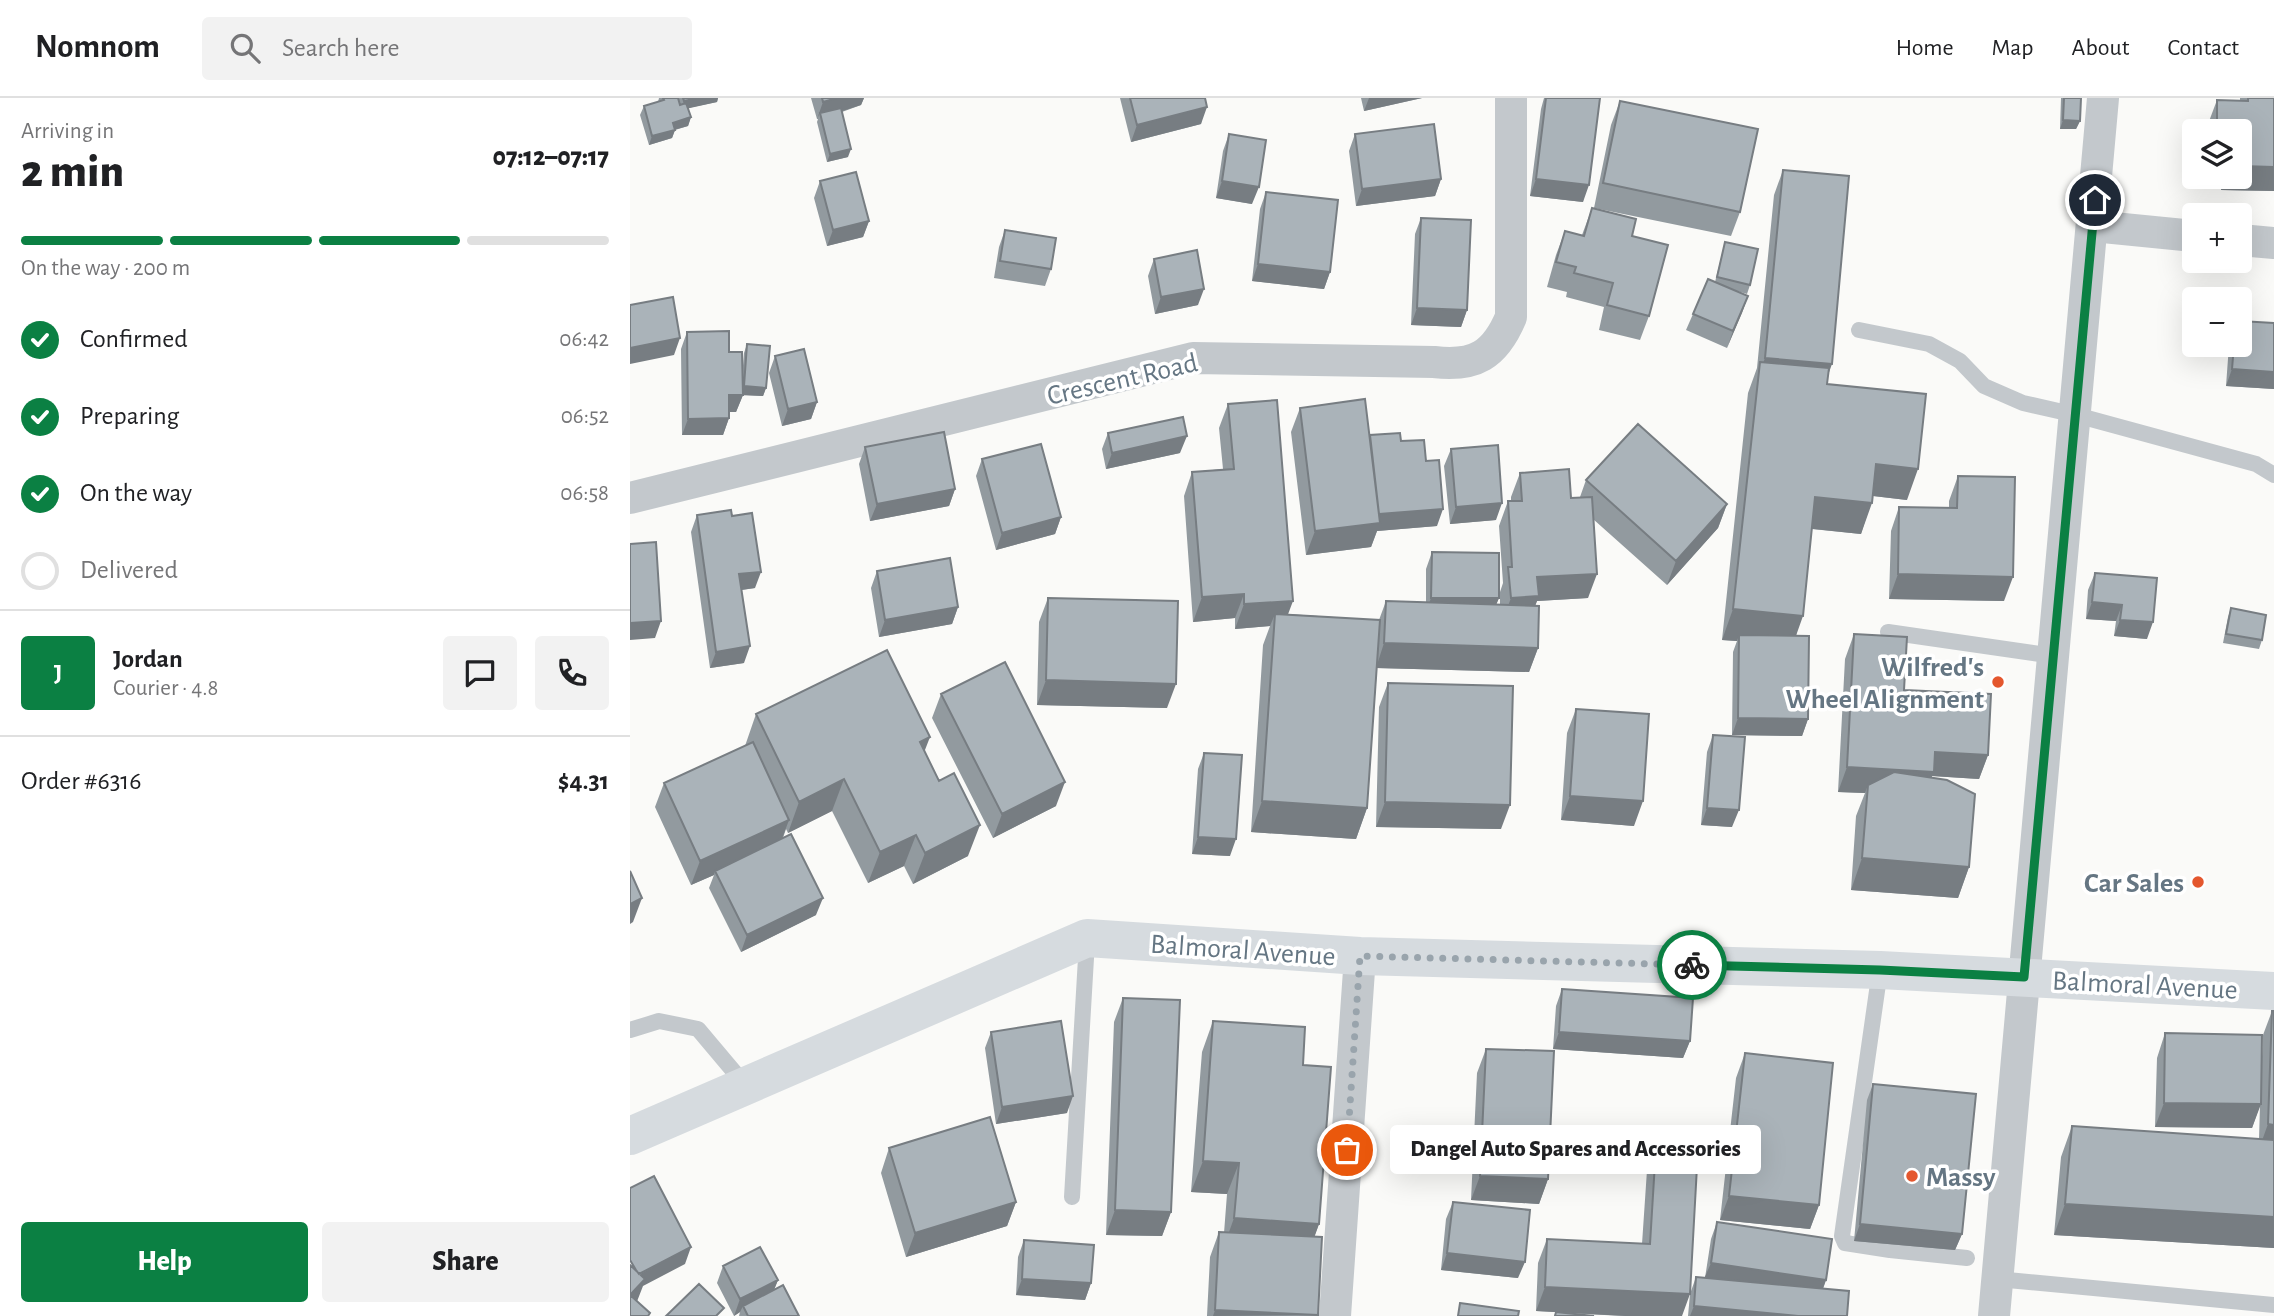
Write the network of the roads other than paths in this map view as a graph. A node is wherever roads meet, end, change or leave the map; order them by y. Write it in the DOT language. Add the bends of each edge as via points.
graph roads {
  1 [pos="1511,98"];
  2 [pos="2104,98"];
  3 [pos="2093,226"];
  4 [pos="2182,235"];
  5 [pos="2252,241"];
  6 [pos="2274,243"];
  7 [pos="1859,330"];
  8 [pos="2076,415"];
  9 [pos="2274,475"];
  10 [pos="630,498"];
  11 [pos="1888,632"];
  12 [pos="2054,656"];
  13 [pos="1087,938"];
  14 [pos="1360,956"];
  15 [pos="1880,970"];
  16 [pos="2024,977"];
  17 [pos="2274,991"];
  18 [pos="630,1030"];
  19 [pos="746,1086"];
  20 [pos="630,1136"];
  21 [pos="1072,1197"];
  22 [pos="1966,1258"];
  23 [pos="1997,1279"];
  24 [pos="2274,1305"];
  25 [pos="1335,1316"];
  26 [pos="1994,1316"];
  1 -- 10 [label="street, Crescent Road" via="1511,317 1491,350 1473,360 1454,364 1193,358"];
  2 -- 3 [label="street"];
  3 -- 4 [label="street"];
  3 -- 8 [label="street"];
  5 -- 6 [label="street"];
  7 -- 8 [label="lane" via="1929,344 1960,361 1984,386 2023,403"];
  8 -- 9 [label="lane" via="2256,464"];
  8 -- 12 [label="street"];
  11 -- 12 [label="lane"];
  12 -- 16 [label="street"];
  13 -- 14 [label="main road, Balmoral Avenue"];
  13 -- 19 [label="main road, Balmoral Avenue"];
  13 -- 21 [label="lane"];
  14 -- 15 [label="main road, Balmoral Avenue"];
  14 -- 25 [label="street"];
  15 -- 16 [label="main road, Balmoral Avenue"];
  15 -- 22 [label="lane" via="1842,1236 1845,1243"];
  16 -- 17 [label="main road, Balmoral Avenue"];
  16 -- 23 [label="street"];
  18 -- 19 [label="lane" via="659,1021 698,1029"];
  19 -- 20 [label="main road, Balmoral Avenue"];
  23 -- 24 [label="lane"];
  23 -- 26 [label="street"];
}
